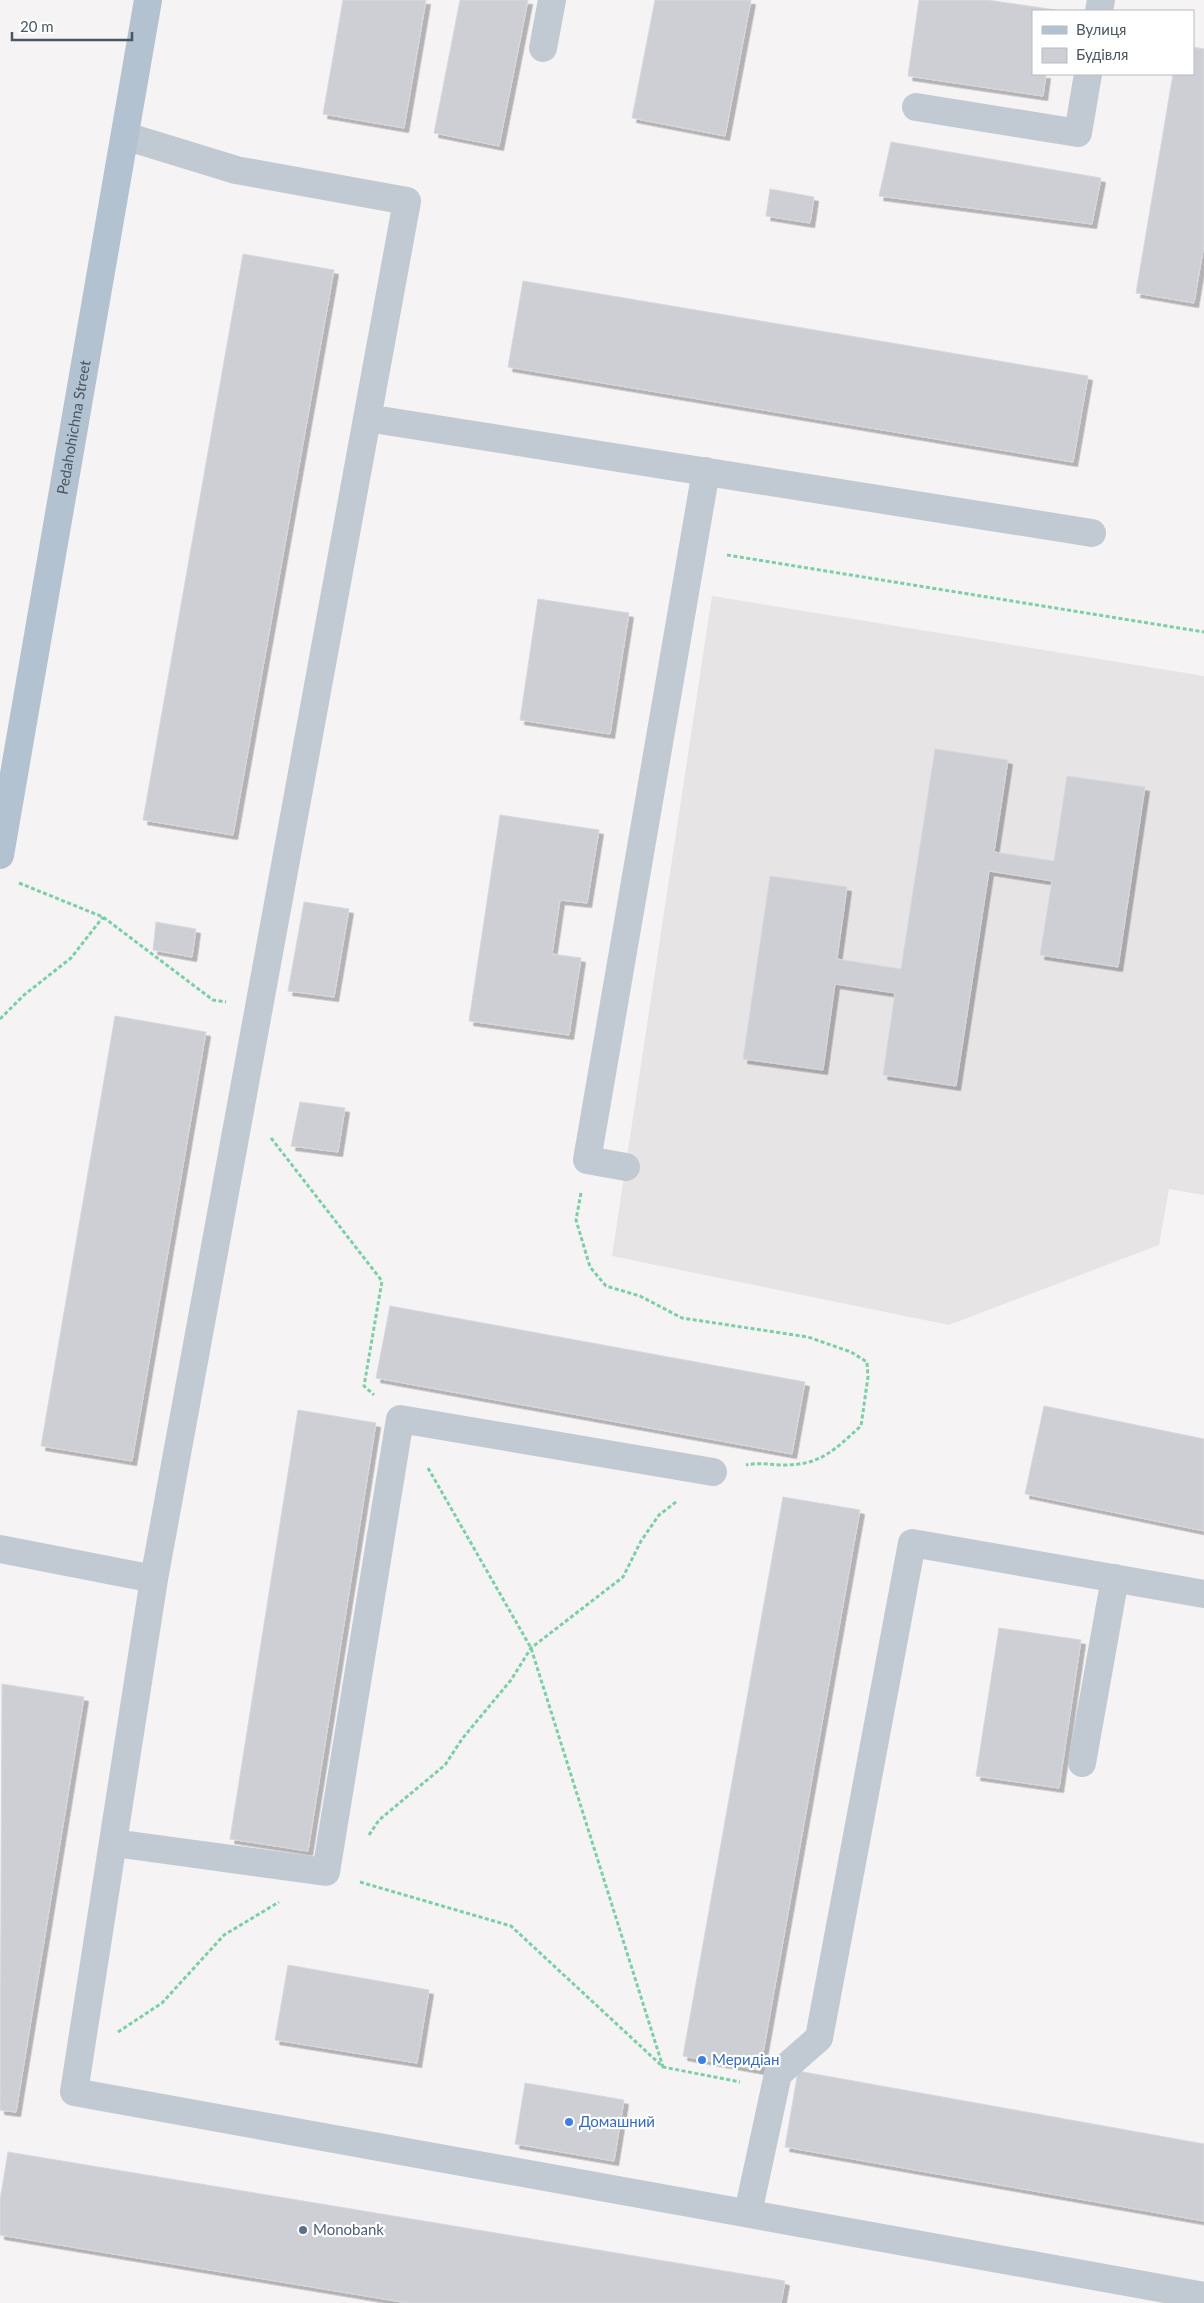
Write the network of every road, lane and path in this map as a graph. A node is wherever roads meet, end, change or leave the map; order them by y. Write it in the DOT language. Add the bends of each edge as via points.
graph roads {
  1 [pos="148,0"];
  2 [pos="552,0"];
  3 [pos="544,48"];
  4 [pos="1088,75"];
  5 [pos="916,107"];
  6 [pos="125,136"];
  7 [pos="367,418"];
  8 [pos="706,471"];
  9 [pos="1092,533"];
  10 [pos="692,550"];
  11 [pos="1204,632"];
  12 [pos="0,855"];
  13 [pos="17,882"];
  14 [pos="103,917"];
  15 [pos="259,1007"];
  16 [pos="0,1019"];
  17 [pos="242,1100"];
  18 [pos="587,1160"];
  19 [pos="626,1167"];
  20 [pos="400,1419"];
  21 [pos="713,1472"];
  22 [pos="0,1549"];
  23 [pos="1115,1578"];
  24 [pos="154,1579"];
  25 [pos="1204,1594"];
  26 [pos="531,1648"];
  27 [pos="1082,1763"];
  28 [pos="114,1843"];
  29 [pos="326,1872"];
  30 [pos="82,2044"];
  31 [pos="663,2067"];
  32 [pos="775,2088"];
  33 [pos="748,2213"];
  34 [pos="1204,2296"];
  1 -- 6 [label="main road, Pedahohichna Street"];
  2 -- 3 [label="lane"];
  4 -- 5 [label="lane" via="1078,132"];
  6 -- 7 [label="lane" via="236,170 407,201"];
  6 -- 12 [label="main road, Pedahohichna Street"];
  7 -- 8 [label="lane"];
  7 -- 15 [label="lane"];
  8 -- 9 [label="lane"];
  8 -- 10 [label="lane"];
  10 -- 11 [label="path"];
  10 -- 18 [label="lane"];
  13 -- 14 [label="path"];
  14 -- 15 [label="path" via="213,1000"];
  14 -- 16 [label="path" via="71,958"];
  15 -- 17 [label="lane"];
  17 -- 20 [label="path" via="382,1281 364,1386"];
  17 -- 24 [label="lane"];
  18 -- 19 [label="lane"];
  18 -- 21 [label="path" via="576,1220 590,1267 606,1286 640,1296 682,1318 808,1338 851,1352 867,1362 861,1426 826,1457 793,1465 755,1462"];
  20 -- 21 [label="lane"];
  20 -- 26 [label="path"];
  20 -- 29 [label="lane"];
  21 -- 26 [label="path" via="659,1515 641,1541 623,1578"];
  22 -- 24 [label="lane"];
  23 -- 25 [label="lane"];
  23 -- 27 [label="lane"];
  23 -- 32 [label="lane" via="912,1543 819,2038 778,2074"];
  24 -- 28 [label="lane"];
  26 -- 29 [label="path" via="511,1680 462,1739 445,1765 379,1820 358,1851"];
  26 -- 31 [label="path"];
  28 -- 29 [label="lane"];
  28 -- 30 [label="lane"];
  29 -- 30 [label="path" via="224,1935 162,2003 119,2032"];
  29 -- 31 [label="path" via="511,1926"];
  30 -- 33 [label="lane" via="74,2092"];
  31 -- 32 [label="path"];
  32 -- 33 [label="lane"];
  33 -- 34 [label="lane"];
}
